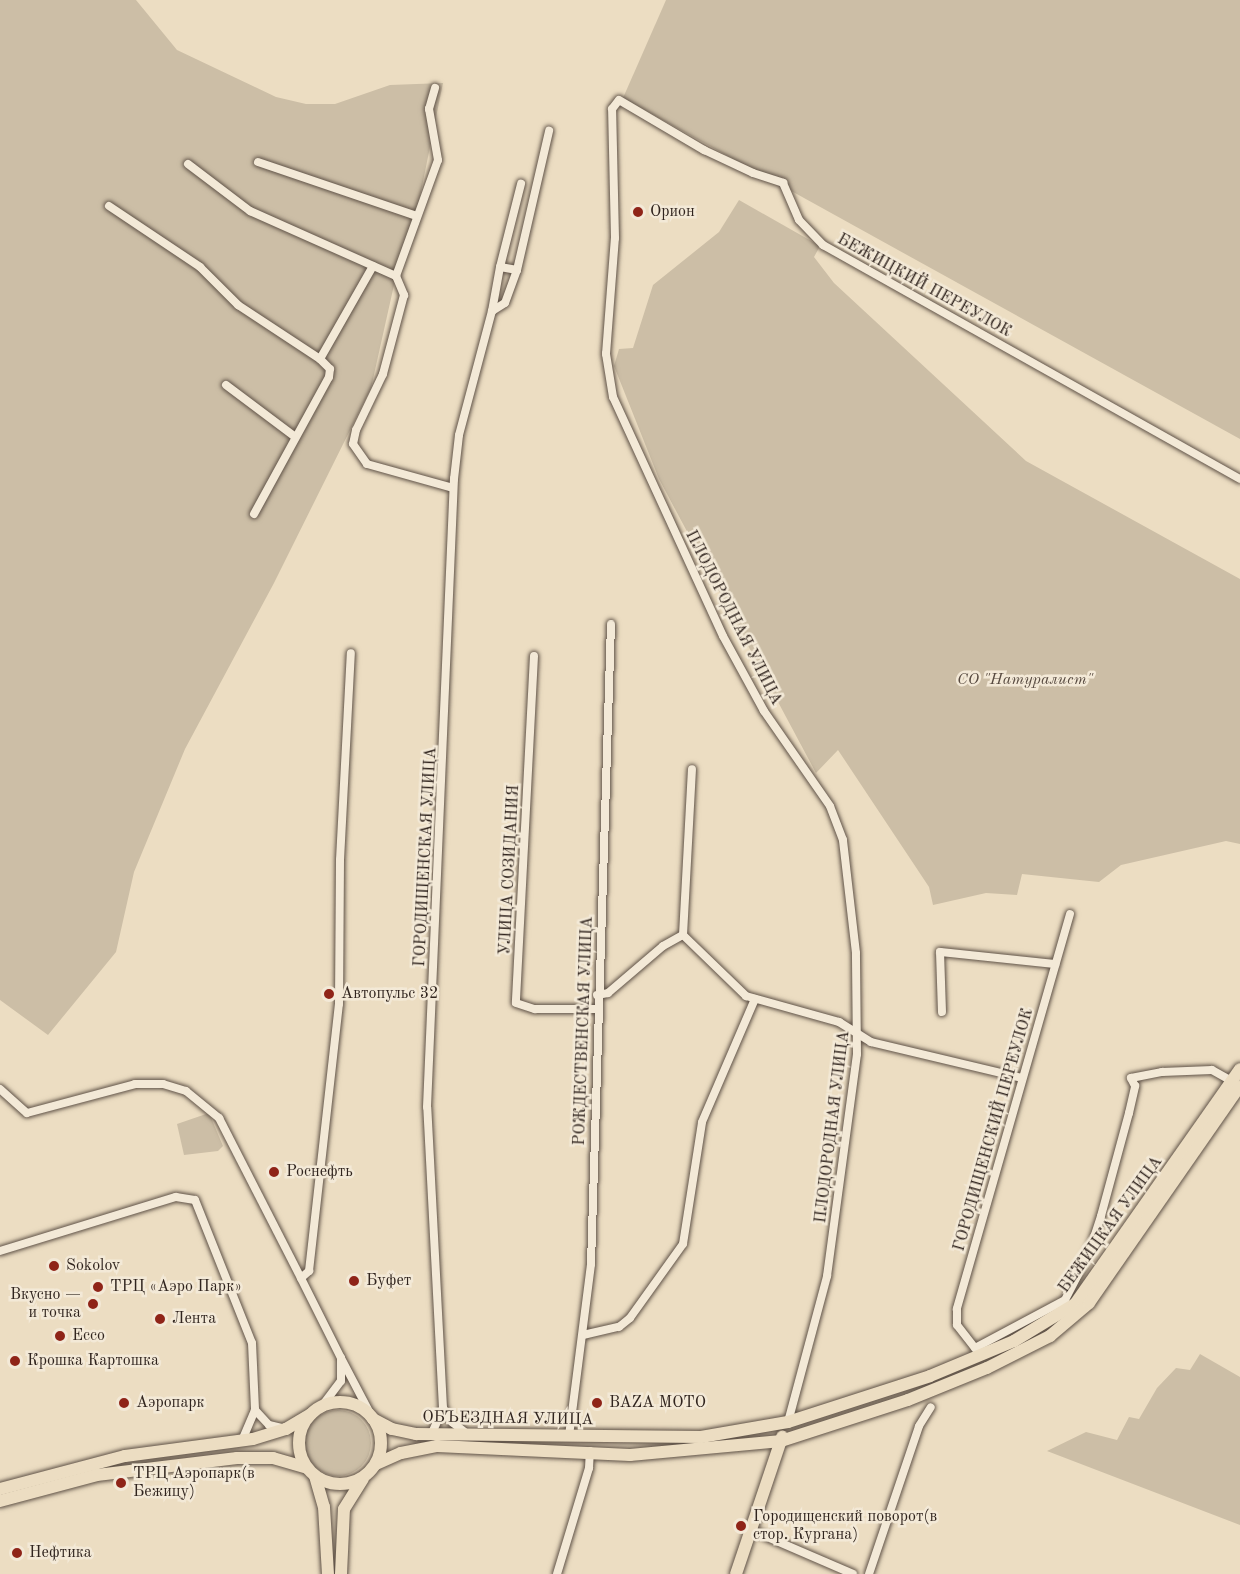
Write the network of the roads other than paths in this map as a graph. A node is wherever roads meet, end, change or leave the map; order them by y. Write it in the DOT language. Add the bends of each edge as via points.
graph roads {
  1 [pos="435,88"];
  2 [pos="619,100"];
  3 [pos="549,131"];
  4 [pos="258,162"];
  5 [pos="188,164"];
  6 [pos="521,184"];
  7 [pos="109,206"];
  8 [pos="417,216"];
  9 [pos="373,266"];
  10 [pos="500,267"];
  11 [pos="517,270"];
  12 [pos="396,276"];
  13 [pos="492,311"];
  14 [pos="320,359"];
  15 [pos="226,385"];
  16 [pos="294,436"];
  17 [pos="1240,478"];
  18 [pos="453,488"];
  19 [pos="254,514"];
  20 [pos="611,624"];
  21 [pos="351,653"];
  22 [pos="534,656"];
  23 [pos="692,769"];
  24 [pos="1070,914"];
  25 [pos="683,935"];
  26 [pos="1055,964"];
  27 [pos="597,996"];
  28 [pos="755,999"];
  29 [pos="597,1009"];
  30 [pos="942,1012"];
  31 [pos="858,1035"];
  32 [pos="1240,1070"];
  33 [pos="1022,1078"];
  34 [pos="1236,1083"];
  35 [pos="0,1089"];
  36 [pos="0,1251"];
  37 [pos="301,1278"];
  38 [pos="583,1335"];
  39 [pos="341,1358"];
  40 [pos="322,1406"];
  41 [pos="931,1407"];
  42 [pos="442,1408"];
  43 [pos="255,1410"];
  44 [pos="311,1414"];
  45 [pos="373,1419"];
  46 [pos="788,1422"];
  47 [pos="285,1429"];
  48 [pos="432,1433"];
  49 [pos="466,1433"];
  50 [pos="569,1436"];
  51 [pos="242,1440"];
  52 [pos="781,1441"];
  53 [pos="590,1450"];
  54 [pos="376,1464"];
  55 [pos="311,1472"];
  56 [pos="366,1475"];
  57 [pos="0,1489"];
  58 [pos="0,1501"];
  59 [pos="751,1530"];
  60 [pos="328,1574"];
  61 [pos="341,1574"];
  62 [pos="557,1574"];
  63 [pos="736,1574"];
  64 [pos="853,1574"];
  65 [pos="869,1574"];
  1 -- 8 [label="street" via="429,109 438,160"];
  2 -- 17 [label="street, БЕЖИЦКИЙ ПЕРЕУЛОК" via="654,117 704,150 783,183 799,220 823,245"];
  2 -- 31 [label="street, ПЛОДОРОДНАЯ УЛИЦА" via="611,115 615,238 606,354 613,396 723,636 765,711 837,820 856,953"];
  3 -- 11 [label="street, ГОРОДИЩЕНСКАЯ УЛИЦА"];
  4 -- 8 [label="street"];
  5 -- 9 [label="street" via="250,211"];
  6 -- 10 [label="street, ГОРОДИЩЕНСКАЯ УЛИЦА"];
  7 -- 14 [label="street" via="200,267 238,305"];
  8 -- 12 [label="street"];
  9 -- 12 [label="street"];
  9 -- 14 [label="street"];
  10 -- 11 [label="street"];
  10 -- 13 [label="street, ГОРОДИЩЕНСКАЯ УЛИЦА"];
  11 -- 13 [label="street, ГОРОДИЩЕНСКАЯ УЛИЦА" via="505,303"];
  12 -- 18 [label="street" via="404,295 381,380 353,444 367,464"];
  13 -- 18 [label="street, ГОРОДИЩЕНСКАЯ УЛИЦА" via="459,435"];
  14 -- 16 [label="street" via="328,365 329,377"];
  15 -- 16 [label="street"];
  16 -- 19 [label="street"];
  18 -- 42 [label="street, ГОРОДИЩЕНСКАЯ УЛИЦА" via="454,552 427,1107"];
  20 -- 27 [label="street, РОЖДЕСТВЕНСКАЯ УЛИЦА"];
  21 -- 37 [label="street" via="340,860 339,1004 309,1270"];
  22 -- 29 [label="street, УЛИЦА СОЗИДАНИЯ" via="516,1004 535,1009"];
  23 -- 25 [label="street"];
  24 -- 26 [label="street, ГОРОДИЩЕНСКИЙ ПЕРЕУЛОК"];
  25 -- 27 [label="street" via="663,946 608,993"];
  25 -- 28 [label="street" via="724,977"];
  26 -- 30 [label="street" via="940,952"];
  26 -- 33 [label="street, ГОРОДИЩЕНСКИЙ ПЕРЕУЛОК"];
  27 -- 29 [label="street, РОЖДЕСТВЕНСКАЯ УЛИЦА"];
  28 -- 31 [label="street" via="839,1022"];
  28 -- 38 [label="street" via="702,1122 683,1244 630,1318 619,1326"];
  29 -- 38 [label="street, РОЖДЕСТВЕНСКАЯ УЛИЦА" via="592,1235"];
  31 -- 33 [label="street" via="882,1045"];
  31 -- 46 [label="street, ПЛОДОРОДНАЯ УЛИЦА" via="827,1276"];
  32 -- 34 [label="main road, БЕЖИЦКАЯ УЛИЦА"];
  33 -- 34 [label="street, ГОРОДИЩЕНСКИЙ ПЕРЕУЛОК" via="957,1309 957,1325 975,1348 1065,1300 1089,1253 1101,1216 1130,1113 1135,1086 1131,1078 1212,1070"];
  34 -- 46 [label="main road, БЕЖИЦКАЯ УЛИЦА" via="1084,1293 1066,1312 1014,1341 930,1376"];
  34 -- 52 [label="main road, БЕЖИЦКАЯ УЛИЦА" via="1089,1303 1064,1327 951,1384"];
  35 -- 37 [label="street" via="27,1113 135,1084 163,1084 186,1091 219,1118"];
  36 -- 43 [label="street" via="176,1197 195,1200 252,1343"];
  37 -- 39 [label="street"];
  38 -- 50 [label="street, РОЖДЕСТВЕНСКАЯ УЛИЦА"];
  39 -- 40 [label="street" via="341,1381"];
  39 -- 45 [label="street"];
  40 -- 44 [label="main road"];
  40 -- 45 [label="main road" via="350,1403"];
  41 -- 65 [label="street" via="919,1426"];
  42 -- 48 [label="street"];
  42 -- 49 [label="street"];
  43 -- 47 [label="street" via="269,1425"];
  43 -- 51 [label="street"];
  44 -- 47 [label="main road"];
  44 -- 55 [label="main road" via="300,1434 299,1446"];
  45 -- 48 [label="main road, ОБЪЕЗДНАЯ УЛИЦА" via="404,1432"];
  45 -- 54 [label="main road" via="381,1441"];
  46 -- 50 [label="main road, ОБЪЕЗДНАЯ УЛИЦА" via="701,1437"];
  46 -- 52 [label="main road"];
  47 -- 51 [label="main road"];
  48 -- 49 [label="main road, ОБЪЕЗДНАЯ УЛИЦА"];
  49 -- 50 [label="main road, ОБЪЕЗДНАЯ УЛИЦА"];
  51 -- 57 [label="main road" via="125,1456"];
  52 -- 53 [label="main road, ОБЪЕЗДНАЯ УЛИЦА" via="630,1455"];
  52 -- 59 [label="main road"];
  53 -- 54 [label="main road, ОБЪЕЗДНАЯ УЛИЦА" via="437,1446 402,1453"];
  53 -- 62 [label="street" via="589,1468"];
  54 -- 56 [label="main road"];
  55 -- 56 [label="main road" via="341,1485"];
  55 -- 58 [label="main road" via="273,1458 237,1458 97,1475"];
  55 -- 60 [label="main road" via="324,1507"];
  56 -- 61 [label="main road" via="344,1509"];
  59 -- 63 [label="main road"];
  59 -- 64 [label="street"];
}
